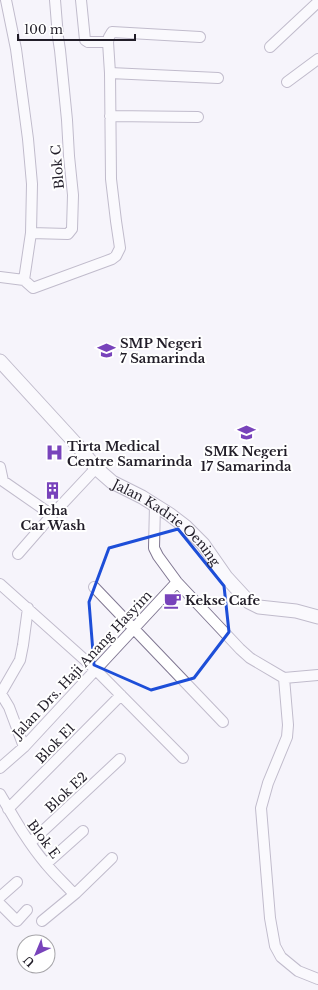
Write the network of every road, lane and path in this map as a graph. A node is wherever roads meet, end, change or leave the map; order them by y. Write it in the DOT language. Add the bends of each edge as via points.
graph roads {
  1 [pos="6,0"];
  2 [pos="55,0"];
  3 [pos="81,0"];
  4 [pos="318,2"];
  5 [pos="200,37"];
  6 [pos="108,42"];
  7 [pos="270,47"];
  8 [pos="318,58"];
  9 [pos="110,73"];
  10 [pos="218,78"];
  11 [pos="287,82"];
  12 [pos="110,116"];
  13 [pos="198,117"];
  14 [pos="31,233"];
  15 [pos="0,277"];
  16 [pos="24,280"];
  17 [pos="0,361"];
  18 [pos="0,467"];
  19 [pos="96,468"];
  20 [pos="2,482"];
  21 [pos="155,505"];
  22 [pos="52,515"];
  23 [pos="18,554"];
  24 [pos="174,579"];
  25 [pos="0,584"];
  26 [pos="94,587"];
  27 [pos="28,608"];
  28 [pos="318,617"];
  29 [pos="134,628"];
  30 [pos="95,669"];
  31 [pos="318,675"];
  32 [pos="284,678"];
  33 [pos="1,693"];
  34 [pos="121,695"];
  35 [pos="223,722"];
  36 [pos="24,747"];
  37 [pos="184,758"];
  38 [pos="120,759"];
  39 [pos="0,768"];
  40 [pos="0,794"];
  41 [pos="8,809"];
  42 [pos="83,831"];
  43 [pos="30,843"];
  44 [pos="112,858"];
  45 [pos="46,864"];
  46 [pos="17,882"];
  47 [pos="74,894"];
  48 [pos="0,898"];
  49 [pos="0,904"];
  50 [pos="28,910"];
  51 [pos="42,921"];
  52 [pos="318,979"];
  1 -- 14 [label="street" via="16,49 28,139 32,184"];
  2 -- 14 [label="street, Blok C" via="73,195 72,229 68,234"];
  3 -- 6 [label="street" via="86,40"];
  4 -- 7 [label="street"];
  5 -- 6 [label="street" via="112,32"];
  6 -- 9 [label="street"];
  8 -- 11 [label="street"];
  9 -- 10 [label="street"];
  9 -- 12 [label="street"];
  12 -- 13 [label="street"];
  12 -- 16 [label="street" via="111,179 119,252 112,259 33,288"];
  14 -- 16 [label="street"];
  15 -- 16 [label="street"];
  17 -- 19 [label="main road, Jalan Kadrie Oening"];
  18 -- 20 [label="street"];
  19 -- 21 [label="main road, Jalan Kadrie Oening" via="112,482"];
  19 -- 22 [label="street"];
  20 -- 22 [label="street"];
  21 -- 24 [label="street" via="154,548"];
  21 -- 28 [label="main road, Jalan Kadrie Oening" via="203,544 226,577 250,602 259,607 296,611"];
  22 -- 23 [label="street"];
  24 -- 29 [label="street, Jalan Drs. Haji Anang Hasyim"];
  24 -- 32 [label="street" via="240,650"];
  25 -- 27 [label="street"];
  26 -- 29 [label="street"];
  27 -- 30 [label="street"];
  27 -- 33 [label="street" via="20,660"];
  29 -- 30 [label="street, Jalan Drs. Haji Anang Hasyim"];
  29 -- 35 [label="street"];
  30 -- 34 [label="street"];
  30 -- 36 [label="street, Jalan Drs. Haji Anang Hasyim"];
  31 -- 32 [label="street"];
  32 -- 52 [label="street" via="287,737 268,783 261,808 270,918 275,946 281,956 298,971"];
  33 -- 36 [label="street"];
  34 -- 37 [label="street"];
  34 -- 41 [label="street, Blok E1"];
  36 -- 39 [label="street, Jalan Drs. Haji Anang Hasyim"];
  38 -- 43 [label="street, Blok E2"];
  40 -- 41 [label="street, Blok E"];
  41 -- 43 [label="street, Blok E"];
  42 -- 45 [label="street"];
  43 -- 45 [label="street, Blok E"];
  44 -- 47 [label="street"];
  45 -- 47 [label="street, Blok E"];
  46 -- 48 [label="street"];
  47 -- 51 [label="street"];
  49 -- 50 [label="street" via="17,921"];
}
